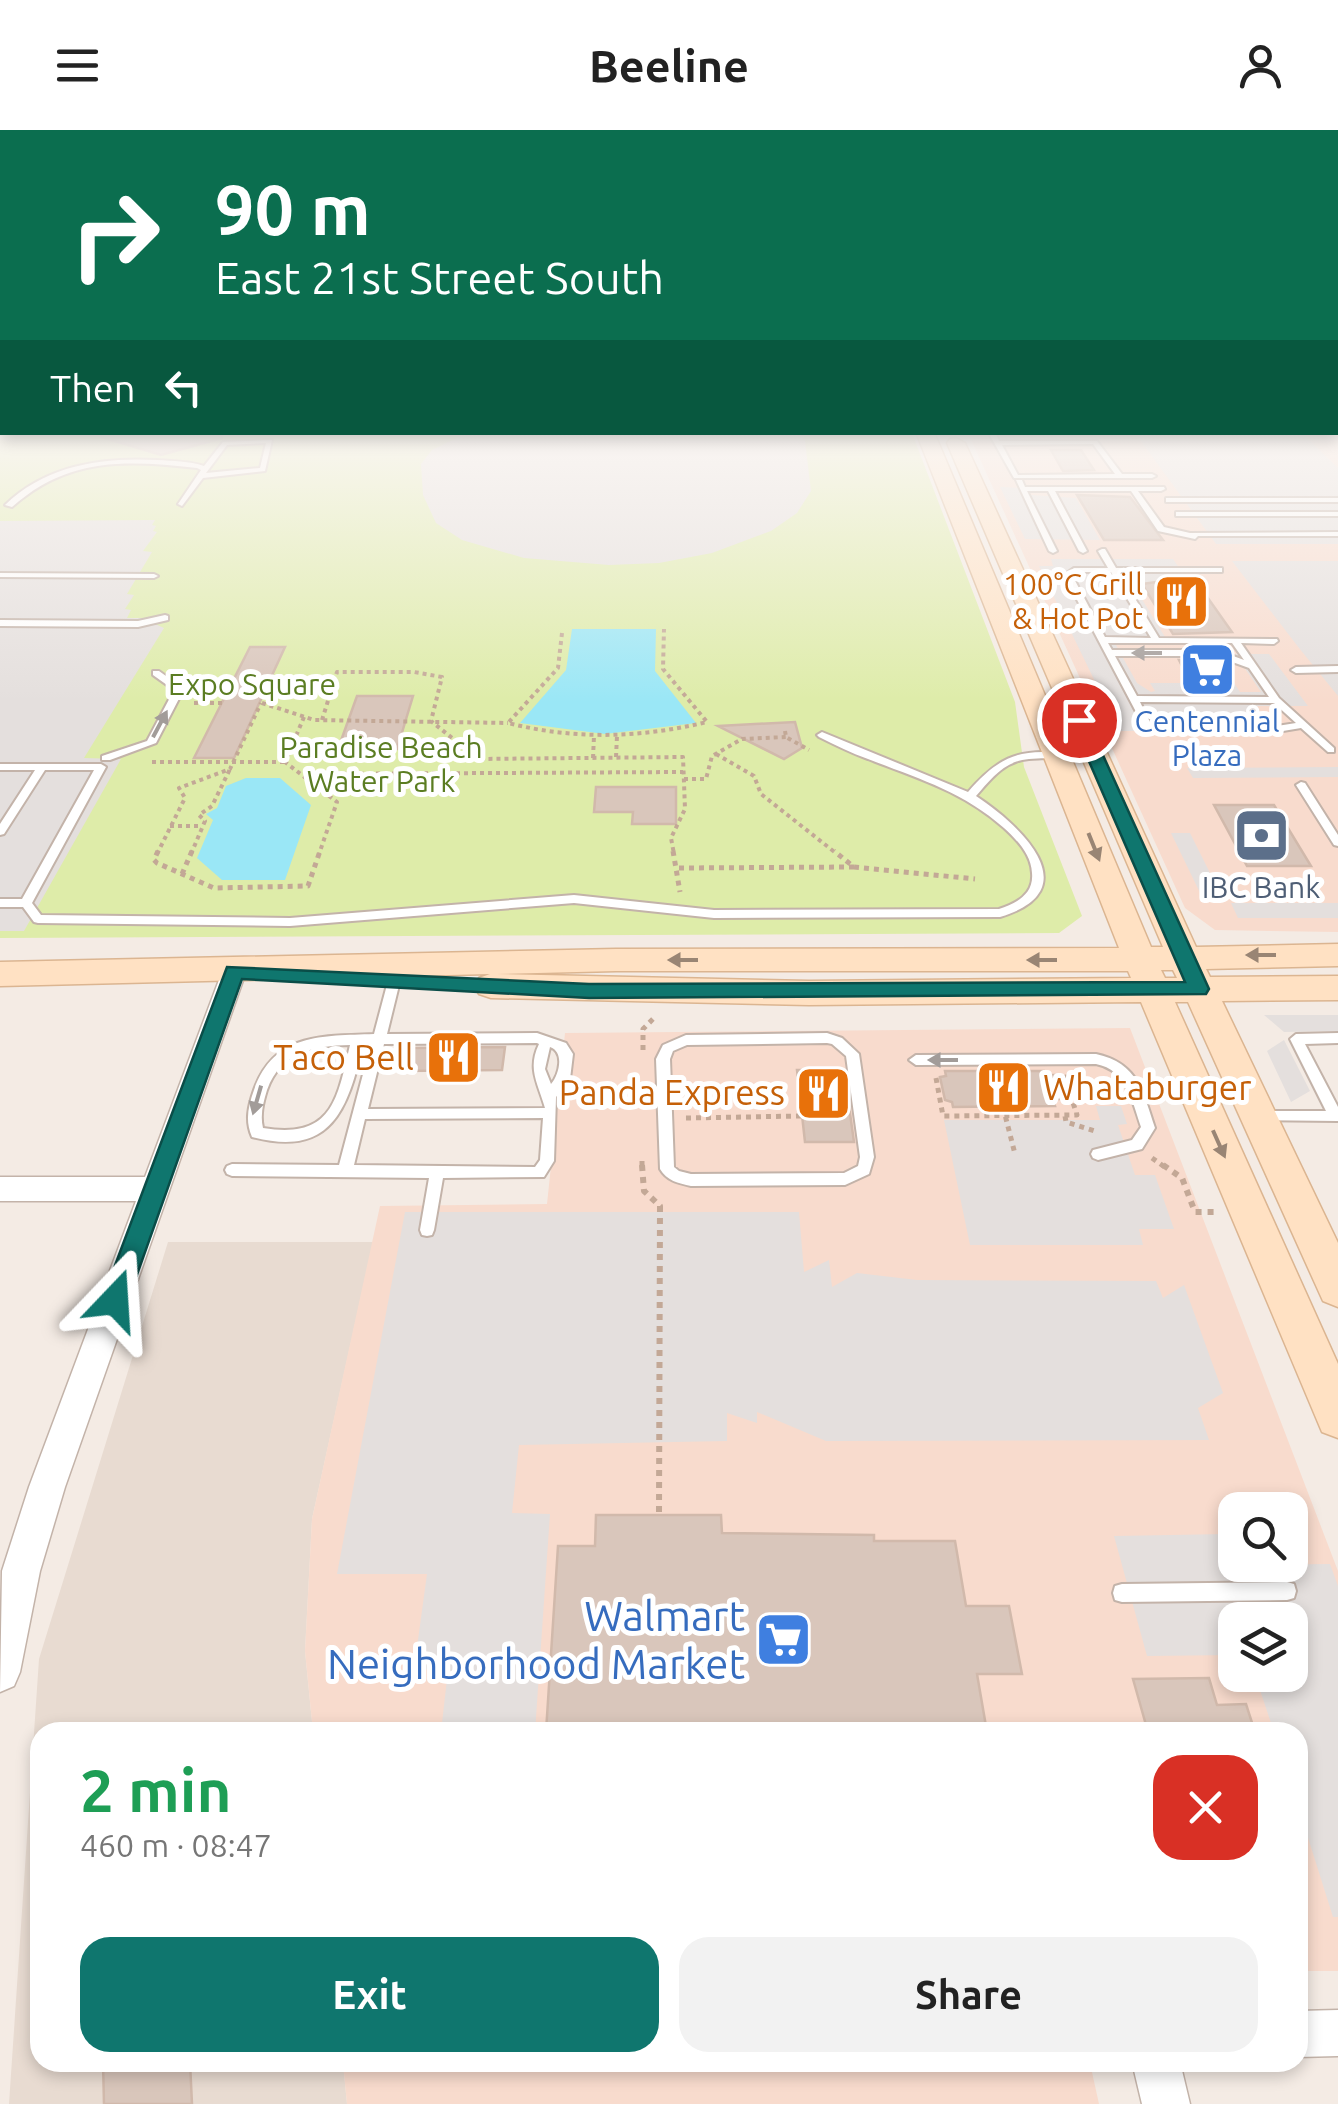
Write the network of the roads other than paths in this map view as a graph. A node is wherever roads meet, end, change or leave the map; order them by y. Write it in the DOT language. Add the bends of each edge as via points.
graph roads {
  1 [pos="960,518"];
  2 [pos="990,518"];
  3 [pos="1037,518"];
  4 [pos="1065,518"];
  5 [pos="1153,518"];
  6 [pos="1338,534"];
  7 [pos="972,548"];
  8 [pos="1003,548"];
  9 [pos="1053,551"];
  10 [pos="1083,551"];
  11 [pos="1102,551"];
  12 [pos="1114,570"];
  13 [pos="1220,570"];
  14 [pos="0,575"];
  15 [pos="154,576"];
  16 [pos="166,618"];
  17 [pos="0,624"];
  18 [pos="1102,640"];
  19 [pos="1157,641"];
  20 [pos="1235,641"];
  21 [pos="1274,642"];
  22 [pos="1109,653"];
  23 [pos="1252,666"];
  24 [pos="1338,669"];
  25 [pos="1296,670"];
  26 [pos="156,673"];
  27 [pos="1133,699"];
  28 [pos="1276,700"];
  29 [pos="1304,725"];
  30 [pos="822,734"];
  31 [pos="1332,750"];
  32 [pos="1056,755"];
  33 [pos="106,758"];
  34 [pos="0,767"];
  35 [pos="42,767"];
  36 [pos="1301,786"];
  37 [pos="972,794"];
  38 [pos="0,832"];
  39 [pos="1338,842"];
  40 [pos="26,903"];
  41 [pos="0,904"];
  42 [pos="1338,955"];
  43 [pos="234,972"];
  44 [pos="1191,973"];
  45 [pos="0,974"];
  46 [pos="1146,974"];
  47 [pos="394,981"];
  48 [pos="1338,988"];
  49 [pos="1338,1038"];
  50 [pos="380,1039"];
  51 [pos="358,1040"];
  52 [pos="547,1041"];
  53 [pos="916,1060"];
  54 [pos="549,1096"];
  55 [pos="550,1113"];
  56 [pos="360,1114"];
  57 [pos="1258,1116"];
  58 [pos="664,1118"];
  59 [pos="1098,1154"];
  60 [pos="232,1170"];
  61 [pos="345,1171"];
  62 [pos="437,1172"];
  63 [pos="0,1189"];
  64 [pos="156,1189"];
  65 [pos="427,1230"];
  66 [pos="1338,1288"];
  67 [pos="1338,1416"];
  68 [pos="1288,1591"];
  69 [pos="1122,1593"];
  70 [pos="0,1672"];
  71 [pos="1308,2034"];
  72 [pos="1338,2034"];
  73 [pos="1158,2072"];
  74 [pos="1166,2104"];
  1 -- 7 [label="main road"];
  2 -- 8 [label="main road"];
  3 -- 9 [label="lane"];
  4 -- 10 [label="lane"];
  5 -- 6 [label="lane" via="1161,530 1194,536"];
  7 -- 8 [label="main road"];
  7 -- 32 [label="main road"];
  8 -- 44 [label="main road"];
  11 -- 12 [label="lane"];
  12 -- 13 [label="lane"];
  12 -- 18 [label="lane" via="1068,573"];
  12 -- 19 [label="lane"];
  14 -- 15 [label="lane"];
  16 -- 17 [label="lane"];
  18 -- 19 [label="lane"];
  18 -- 22 [label="lane"];
  19 -- 20 [label="lane"];
  20 -- 21 [label="lane"];
  20 -- 23 [label="lane"];
  23 -- 22 [label="lane, one-way" via="1217,653"];
  22 -- 27 [label="lane"];
  23 -- 28 [label="lane"];
  24 -- 25 [label="lane"];
  33 -- 26 [label="lane, one-way" via="150,743 179,689"];
  27 -- 28 [label="lane"];
  27 -- 29 [label="lane" via="1147,725"];
  28 -- 29 [label="lane"];
  29 -- 31 [label="lane"];
  30 -- 37 [label="lane"];
  32 -- 37 [label="lane" via="999,763"];
  32 -- 46 [label="main road, one-way"];
  34 -- 35 [label="lane"];
  35 -- 38 [label="lane"];
  35 -- 40 [label="lane" via="101,767"];
  36 -- 39 [label="lane"];
  37 -- 40 [label="lane" via="1035,858 1036,892 1000,913 714,914 574,899 290,922 38,919"];
  40 -- 41 [label="lane"];
  42 -- 44 [label="main road, one-way"];
  43 -- 45 [label="main road"];
  46 -- 43 [label="main road, one-way" via="616,960"];
  43 -- 47 [label="main road"];
  43 -- 64 [label="street"];
  44 -- 46 [label="main road"];
  44 -- 48 [label="main road"];
  44 -- 57 [label="main road"];
  46 -- 47 [label="main road" via="589,991"];
  46 -- 67 [label="main road, one-way"];
  47 -- 50 [label="lane"];
  49 -- 57 [label="lane" via="1296,1039 1336,1116"];
  50 -- 51 [label="lane"];
  50 -- 52 [label="lane"];
  50 -- 56 [label="lane"];
  51 -- 51 [label="lane, one-way" via="312,1042 282,1052 264,1076 252,1118 256,1134 283,1140 316,1134 336,1114"];
  52 -- 54 [label="lane" via="538,1079"];
  52 -- 54 [label="lane" via="566,1054 563,1078"];
  59 -- 53 [label="lane, one-way" via="1136,1145 1148,1128 1128,1072 1114,1063"];
  54 -- 55 [label="lane"];
  55 -- 56 [label="lane"];
  55 -- 62 [label="lane" via="547,1162 539,1173"];
  56 -- 61 [label="lane"];
  57 -- 66 [label="main road"];
  58 -- 58 [label="lane" via="667,1169 691,1180 845,1179 864,1170 867,1157 852,1054 826,1038 676,1043 664,1059"];
  60 -- 61 [label="lane"];
  61 -- 62 [label="lane"];
  62 -- 65 [label="lane"];
  63 -- 64 [label="street"];
  64 -- 70 [label="street" via="47,1486"];
  68 -- 69 [label="lane"];
  71 -- 72 [label="street"];
  73 -- 74 [label="street"];
}
